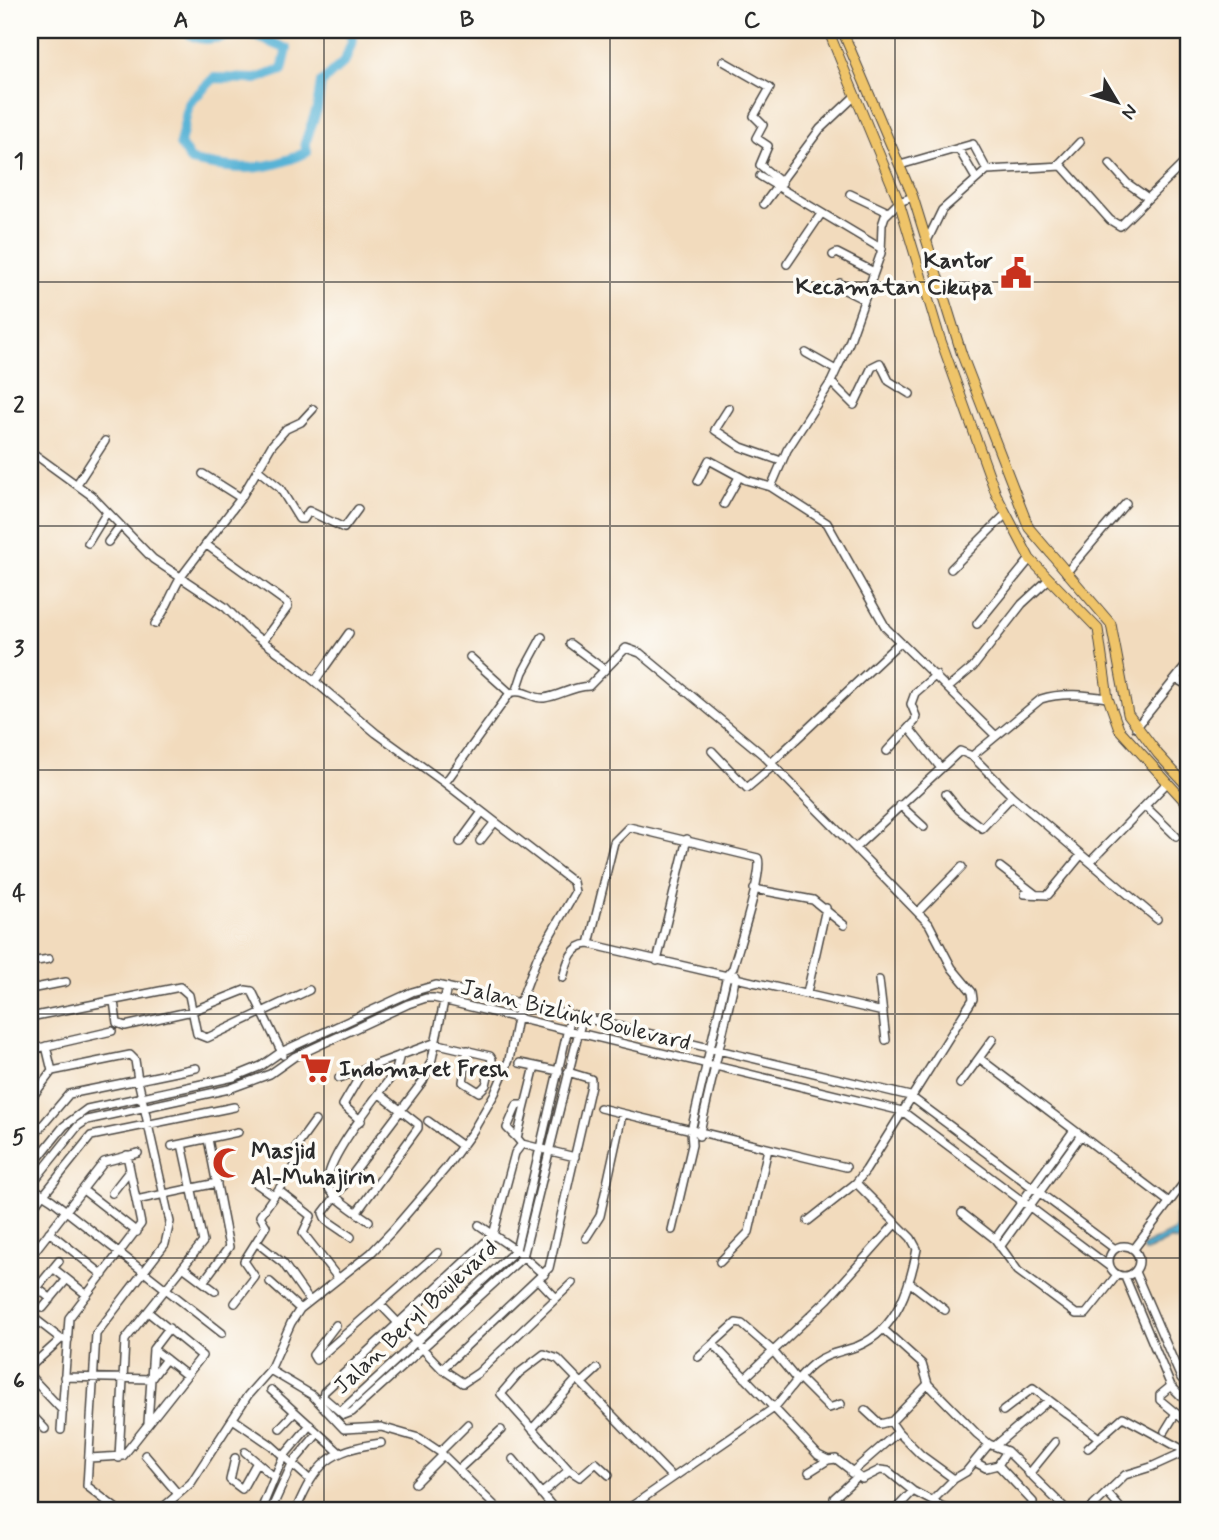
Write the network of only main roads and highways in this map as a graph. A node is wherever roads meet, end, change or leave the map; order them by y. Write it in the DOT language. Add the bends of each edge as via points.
graph roads {
  1 [pos="828,30"];
  2 [pos="842,30"];
  3 [pos="1189,788"];
  4 [pos="1189,806"];
  1 -- 4 [label="main road" via="898,202 944,352 1006,514 1030,559 1098,629 1108,698 1119,729"];
  2 -- 3 [label="main road" via="913,197 962,355 1029,528 1104,615 1114,632 1123,699 1136,728"];
}
